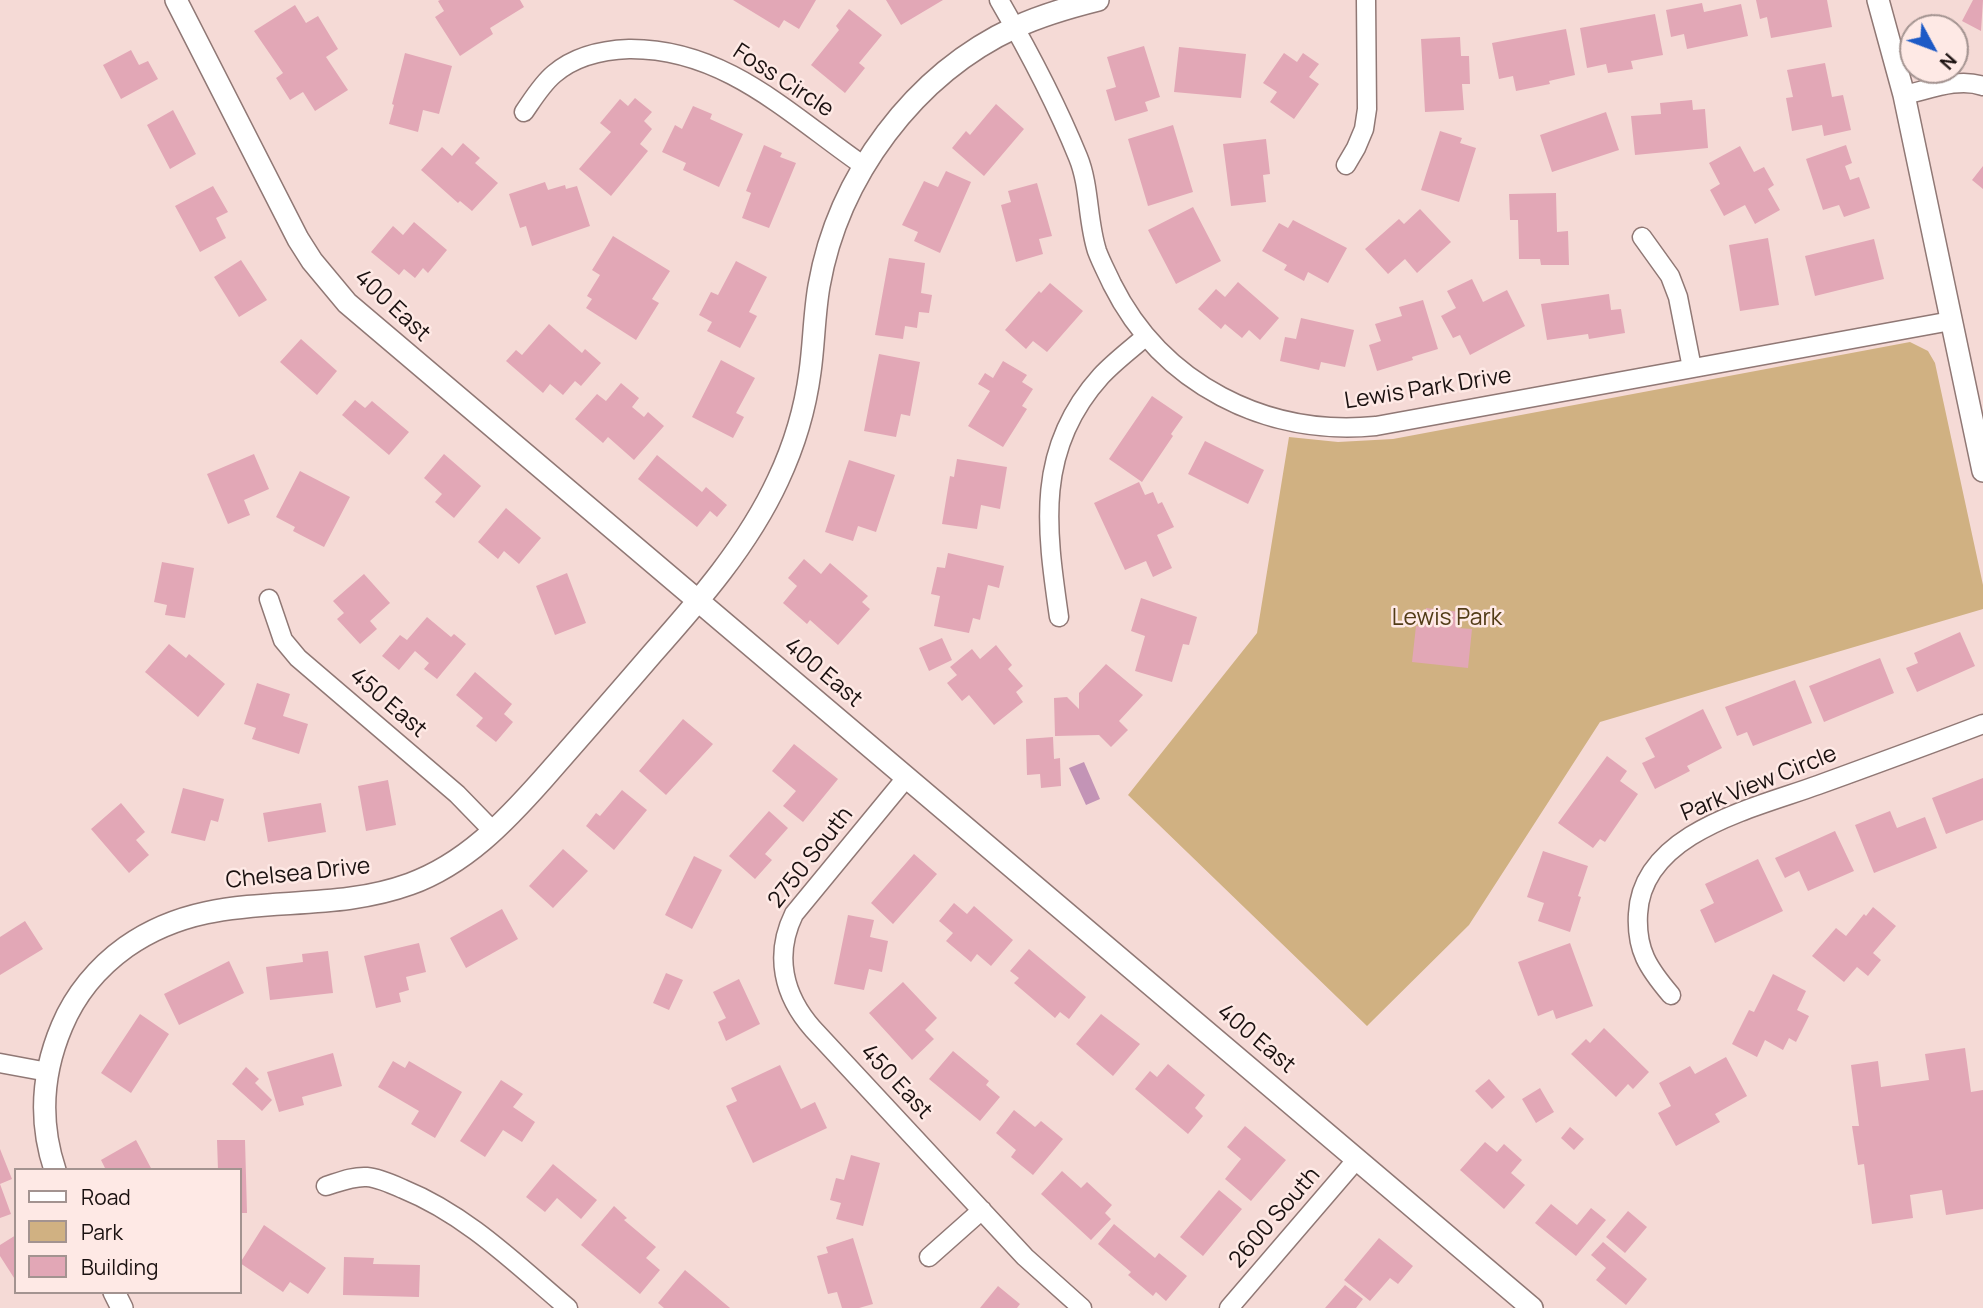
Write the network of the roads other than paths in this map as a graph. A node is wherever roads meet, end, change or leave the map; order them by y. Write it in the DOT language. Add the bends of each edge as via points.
graph roads {
  1 [pos="176,0"];
  2 [pos="999,0"];
  3 [pos="1098,0"];
  4 [pos="1366,0"];
  5 [pos="1878,0"];
  6 [pos="1015,27"];
  7 [pos="1983,86"];
  8 [pos="1904,95"];
  9 [pos="524,112"];
  10 [pos="1346,165"];
  11 [pos="864,166"];
  12 [pos="1642,237"];
  13 [pos="1951,321"];
  14 [pos="1145,337"];
  15 [pos="1692,368"];
  16 [pos="1983,471"];
  17 [pos="269,599"];
  18 [pos="698,601"];
  19 [pos="1059,617"];
  20 [pos="1983,724"];
  21 [pos="906,778"];
  22 [pos="493,831"];
  23 [pos="785,979"];
  24 [pos="1671,995"];
  25 [pos="0,1063"];
  26 [pos="48,1072"];
  27 [pos="1357,1159"];
  28 [pos="54,1168"];
  29 [pos="326,1186"];
  30 [pos="982,1210"];
  31 [pos="929,1257"];
  32 [pos="568,1308"];
  33 [pos="1082,1308"];
  34 [pos="1229,1308"];
  35 [pos="1532,1308"];
  1 -- 18 [label="street, 400 East" via="285,216 329,283 388,340"];
  2 -- 6 [label="street, Lewis Park Drive"];
  3 -- 6 [label="street, Chelsea Drive"];
  4 -- 10 [label="street" via="1367,109 1364,129"];
  5 -- 8 [label="street"];
  6 -- 11 [label="street, Chelsea Drive" via="969,54 928,87"];
  6 -- 14 [label="street, Lewis Park Drive" via="1078,157 1097,252"];
  7 -- 8 [label="street" via="1957,83"];
  8 -- 13 [label="street"];
  9 -- 11 [label="street, Foss Circle" via="554,75 590,55 646,49 678,54 736,75"];
  11 -- 18 [label="street, Chelsea Drive" via="827,254 808,387 791,451 746,537"];
  12 -- 15 [label="street" via="1670,276"];
  13 -- 15 [label="street, Lewis Park Drive"];
  13 -- 16 [label="street"];
  14 -- 15 [label="street, Lewis Park Drive" via="1189,377 1230,401 1270,417 1341,428 1376,426"];
  14 -- 19 [label="street" via="1087,394 1056,454 1048,516"];
  17 -- 22 [label="street, 450 East" via="284,640 298,658 457,794"];
  18 -- 21 [label="street, 400 East"];
  18 -- 22 [label="street, Chelsea Drive"];
  20 -- 24 [label="street, Park View Circle" via="1724,820 1673,848 1644,888 1637,923 1643,957"];
  21 -- 23 [label="street, 2750 South" via="794,914 784,940"];
  21 -- 27 [label="street, 400 East"];
  22 -- 26 [label="street, Chelsea Drive" via="466,855 405,886 357,898 214,910 151,930 103,965 77,997 57,1038"];
  23 -- 30 [label="street, 450 East" via="804,1018"];
  25 -- 26 [label="street"];
  26 -- 28 [label="street, Chelsea Drive" via="44,1119"];
  27 -- 34 [label="street, 2600 South"];
  27 -- 35 [label="street, 400 East"];
  29 -- 32 [label="street" via="368,1177 419,1195 466,1223"];
  30 -- 31 [label="street"];
  30 -- 33 [label="street, 450 East"];
}
